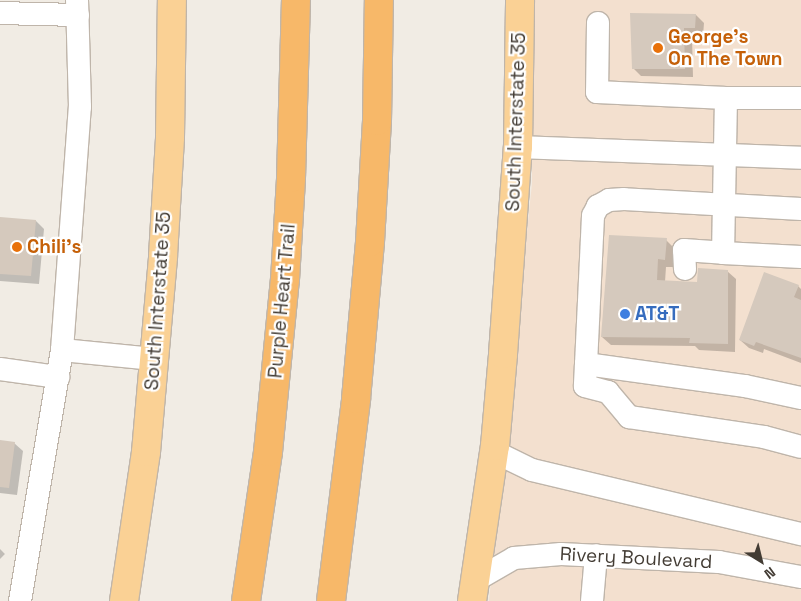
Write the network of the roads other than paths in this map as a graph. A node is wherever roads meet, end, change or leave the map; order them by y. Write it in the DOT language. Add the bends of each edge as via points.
graph roads {
  1 [pos="172,0"];
  2 [pos="296,0"];
  3 [pos="379,0"];
  4 [pos="520,0"];
  5 [pos="77,8"];
  6 [pos="0,14"];
  7 [pos="598,23"];
  8 [pos="726,98"];
  9 [pos="801,98"];
  10 [pos="518,147"];
  11 [pos="724,154"];
  12 [pos="801,158"];
  13 [pos="724,205"];
  14 [pos="801,209"];
  15 [pos="723,253"];
  16 [pos="801,257"];
  17 [pos="684,269"];
  18 [pos="62,350"];
  19 [pos="154,359"];
  20 [pos="586,364"];
  21 [pos="0,369"];
  22 [pos="58,377"];
  23 [pos="801,398"];
  24 [pos="495,446"];
  25 [pos="801,447"];
  26 [pos="801,534"];
  27 [pos="596,555"];
  28 [pos="801,577"];
  29 [pos="474,591"];
  30 [pos="20,601"];
  31 [pos="124,601"];
  32 [pos="246,601"];
  33 [pos="331,601"];
  34 [pos="592,601"];
  1 -- 19 [label="main road, South Interstate 35" via="170,137"];
  2 -- 32 [label="highway, Purple Heart Trail" via="285,280 268,452"];
  3 -- 33 [label="highway" via="377,121 369,251 356,399"];
  4 -- 10 [label="main road, South Interstate 35"];
  5 -- 6 [label="street"];
  5 -- 18 [label="street" via="80,107"];
  7 -- 8 [label="street" via="597,92"];
  8 -- 9 [label="street"];
  8 -- 11 [label="street"];
  10 -- 11 [label="street"];
  10 -- 24 [label="main road, South Interstate 35"];
  11 -- 12 [label="street"];
  11 -- 13 [label="street"];
  13 -- 14 [label="street"];
  13 -- 15 [label="street"];
  13 -- 20 [label="street" via="624,199 609,200 598,206 593,216"];
  15 -- 16 [label="street"];
  15 -- 17 [label="street" via="684,250"];
  18 -- 19 [label="street"];
  18 -- 22 [label="street"];
  19 -- 31 [label="main road, South Interstate 35" via="146,452"];
  20 -- 23 [label="street" via="729,383"];
  20 -- 25 [label="street" via="585,386 608,392 630,416 764,437"];
  21 -- 22 [label="street"];
  22 -- 30 [label="street"];
  24 -- 26 [label="street" via="506,458 532,470"];
  24 -- 29 [label="main road, South Interstate 35"];
  27 -- 28 [label="street, Rivery Boulevard" via="719,562"];
  27 -- 29 [label="street, Rivery Boulevard" via="528,554 501,563"];
  27 -- 34 [label="street"];
}
